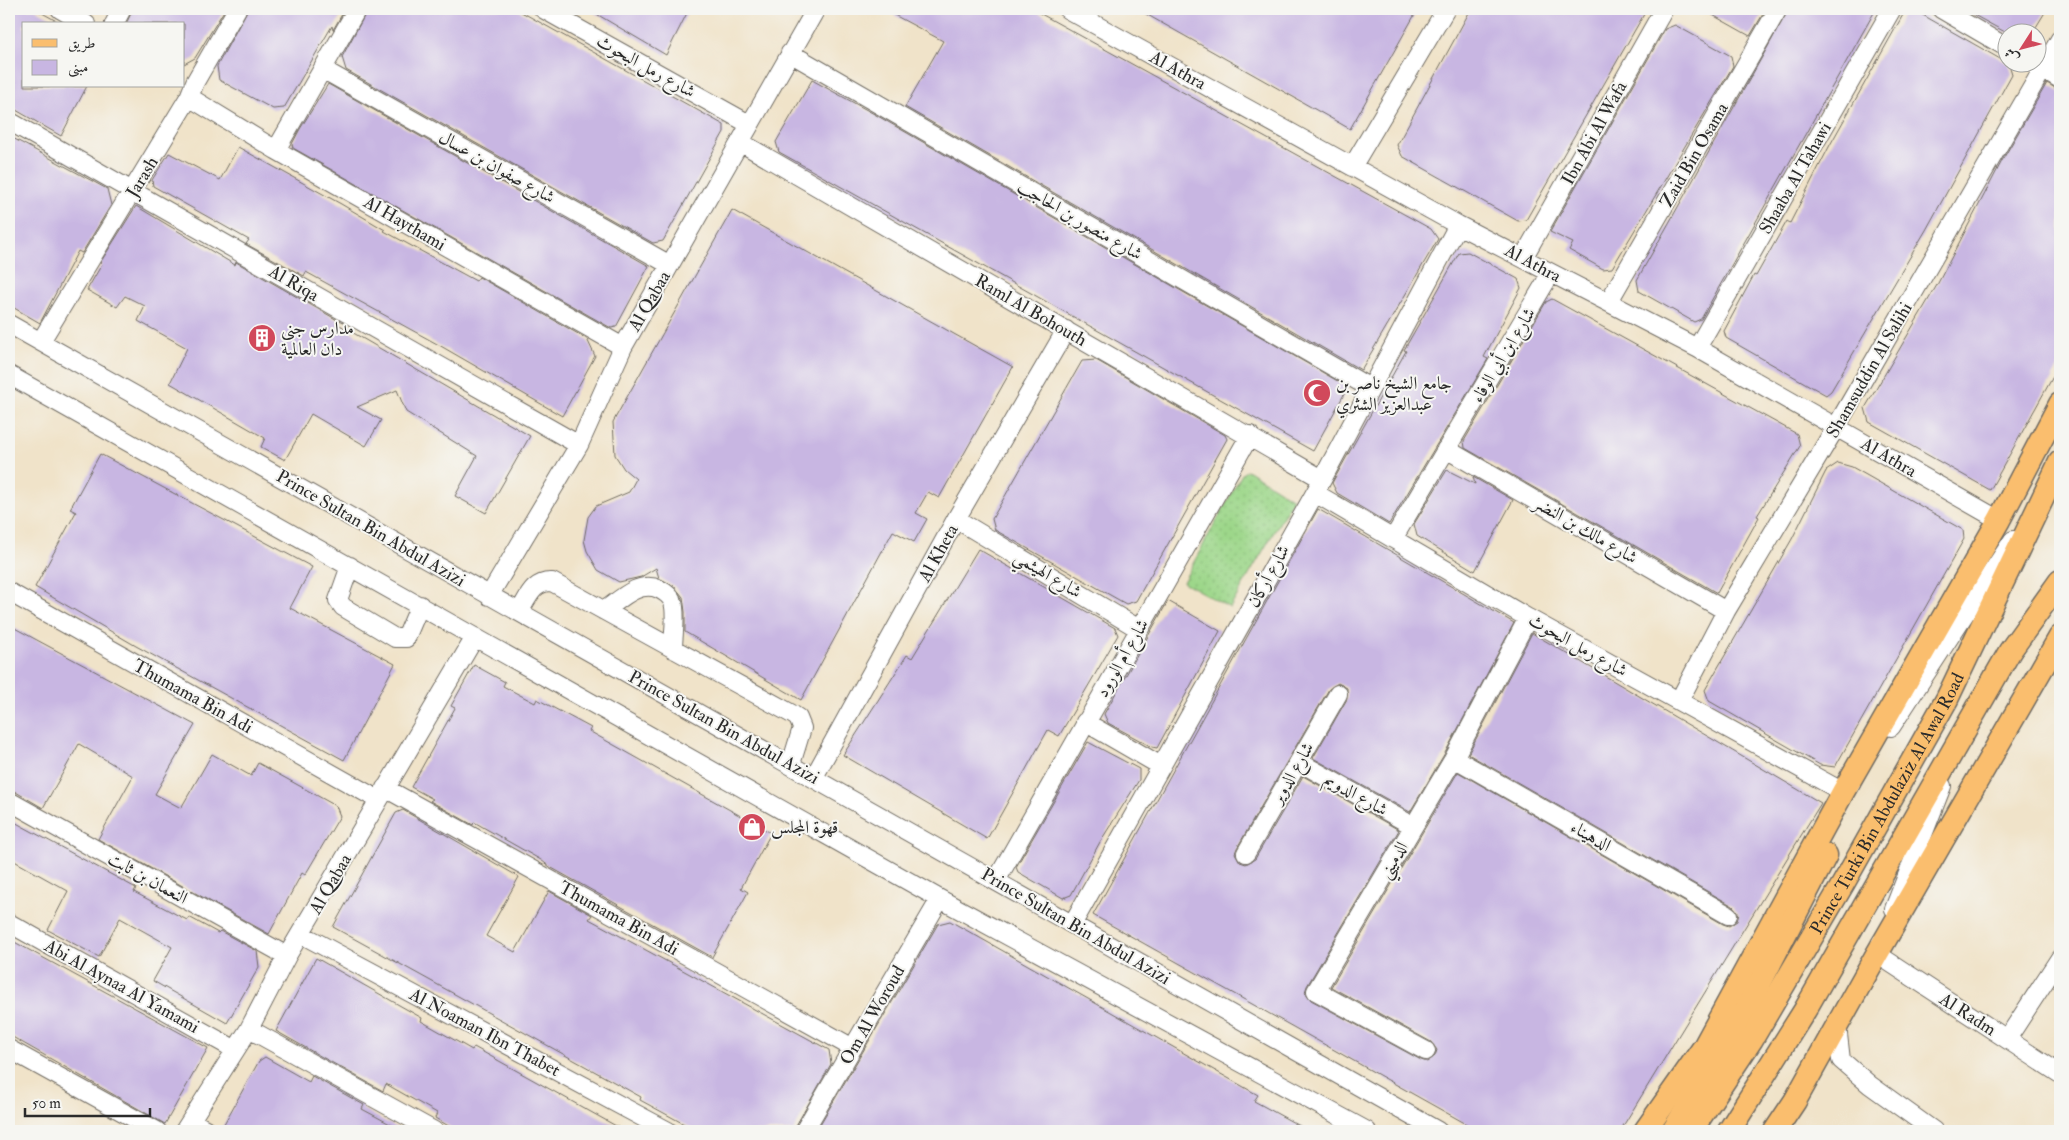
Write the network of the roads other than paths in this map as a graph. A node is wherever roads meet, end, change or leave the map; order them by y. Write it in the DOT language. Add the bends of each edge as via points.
graph roads {
  1 [pos="60,9"];
  2 [pos="122,9"];
  3 [pos="237,9"];
  4 [pos="357,9"];
  5 [pos="543,9"];
  6 [pos="816,9"];
  7 [pos="1067,9"];
  8 [pos="1446,9"];
  9 [pos="1664,9"];
  10 [pos="1778,9"];
  11 [pos="1892,9"];
  12 [pos="1941,9"];
  13 [pos="83,22"];
  14 [pos="115,22"];
  15 [pos="2060,39"];
  16 [pos="1996,41"];
  17 [pos="790,53"];
  18 [pos="2046,56"];
  19 [pos="324,70"];
  20 [pos="2046,70"];
  21 [pos="2035,72"];
  22 [pos="2060,78"];
  23 [pos="190,85"];
  24 [pos="9,121"];
  25 [pos="749,124"];
  26 [pos="740,142"];
  27 [pos="276,150"];
  28 [pos="1352,167"];
  29 [pos="134,191"];
  30 [pos="1458,225"];
  31 [pos="1523,258"];
  32 [pos="670,265"];
  33 [pos="1551,273"];
  34 [pos="1609,301"];
  35 [pos="9,324"];
  36 [pos="1066,330"];
  37 [pos="41,341"];
  38 [pos="623,347"];
  39 [pos="1697,348"];
  40 [pos="9,375"];
  41 [pos="1370,388"];
  42 [pos="2060,404"];
  43 [pos="1836,427"];
  44 [pos="1250,435"];
  45 [pos="579,445"];
  46 [pos="1446,449"];
  47 [pos="2058,468"];
  48 [pos="1318,486"];
  49 [pos="956,520"];
  50 [pos="1999,520"];
  51 [pos="1393,539"];
  52 [pos="350,566"];
  53 [pos="2060,581"];
  54 [pos="9,592"];
  55 [pos="489,596"];
  56 [pos="420,605"];
  57 [pos="604,611"];
  58 [pos="1726,611"];
  59 [pos="519,612"];
  60 [pos="1528,618"];
  61 [pos="1139,629"];
  62 [pos="2060,636"];
  63 [pos="475,637"];
  64 [pos="673,649"];
  65 [pos="1338,694"];
  66 [pos="1679,701"];
  67 [pos="1085,722"];
  68 [pos="1963,731"];
  69 [pos="1879,746"];
  70 [pos="1454,758"];
  71 [pos="1299,762"];
  72 [pos="791,764"];
  73 [pos="1162,766"];
  74 [pos="814,777"];
  75 [pos="1843,792"];
  76 [pos="381,794"];
  77 [pos="9,801"];
  78 [pos="1412,826"];
  79 [pos="1246,853"];
  80 [pos="996,881"];
  81 [pos="940,899"];
  82 [pos="1728,915"];
  83 [pos="9,923"];
  84 [pos="1073,923"];
  85 [pos="301,934"];
  86 [pos="1877,954"];
  87 [pos="287,956"];
  88 [pos="2060,958"];
  89 [pos="1837,1026"];
  90 [pos="249,1029"];
  91 [pos="2007,1039"];
  92 [pos="852,1048"];
  93 [pos="9,1049"];
  94 [pos="234,1049"];
  95 [pos="1426,1051"];
  96 [pos="2060,1074"];
  97 [pos="188,1126"];
  98 [pos="156,1131"];
  99 [pos="209,1131"];
  100 [pos="434,1131"];
  101 [pos="668,1131"];
  102 [pos="804,1131"];
  103 [pos="1367,1131"];
  104 [pos="1438,1131"];
  105 [pos="1645,1131"];
  106 [pos="1673,1131"];
  107 [pos="1692,1131"];
  108 [pos="1729,1131"];
  109 [pos="1764,1131"];
  110 [pos="1775,1131"];
  111 [pos="1934,1131"];
  1 -- 13 [label="street"];
  2 -- 14 [label="street"];
  3 -- 23 [label="street, Jarash"];
  4 -- 19 [label="street"];
  5 -- 25 [label="street, شارع رمل البحوث"];
  6 -- 17 [label="street, Al Qabaa"];
  7 -- 28 [label="street, Al Athra"];
  8 -- 28 [label="street"];
  9 -- 31 [label="street, Ibn Abi Al Wafa"];
  10 -- 34 [label="street, Zaid Bin Osama"];
  11 -- 39 [label="street, Shaaba Al Tahawi"];
  12 -- 16 [label="street"];
  15 -- 18 [label="street, Shamsuddin Al Salihi"];
  17 -- 25 [label="street, Al Qabaa"];
  17 -- 41 [label="street, شارع منصور بن الحاجب"];
  19 -- 27 [label="street"];
  19 -- 32 [label="street, شارع صفوان بن عسال"];
  20 -- 22 [label="street"];
  21 -- 43 [label="street, Shamsuddin Al Salihi"];
  23 -- 27 [label="street, Al Haythami"];
  23 -- 29 [label="street, Jarash"];
  24 -- 29 [label="street, Al Riqa"];
  25 -- 26 [label="street, Al Qabaa"];
  26 -- 32 [label="street, Al Qabaa"];
  26 -- 36 [label="street, Raml Al Bohouth"];
  27 -- 38 [label="street, Al Haythami"];
  28 -- 30 [label="street, Al Athra"];
  29 -- 37 [label="street, Jarash"];
  29 -- 45 [label="street, Al Riqa"];
  30 -- 31 [label="street, Al Athra"];
  30 -- 41 [label="street, شارع أركان"];
  31 -- 33 [label="street, Al Athra"];
  32 -- 38 [label="street, Al Qabaa"];
  33 -- 34 [label="street, Al Athra"];
  33 -- 46 [label="street, شارع ابن أبي الوفاء"];
  34 -- 39 [label="street, Al Athra"];
  35 -- 37 [label="street, Prince Sultan Bin Abdul Azizi"];
  36 -- 44 [label="street, Raml Al Bohouth"];
  36 -- 49 [label="street, Al Kheta"];
  37 -- 55 [label="street, Prince Sultan Bin Abdul Azizi"];
  38 -- 45 [label="street, Al Qabaa"];
  39 -- 43 [label="street, Al Athra"];
  40 -- 52 [label="street"];
  41 -- 48 [label="street, شارع أركان"];
  42 -- 50 [label="main road"];
  43 -- 50 [label="street, Al Athra"];
  43 -- 58 [label="street, Shamsuddin Al Salihi"];
  44 -- 48 [label="street, Raml Al Bohouth"];
  44 -- 61 [label="street, شارع أم الورود"];
  45 -- 55 [label="street, Al Qabaa"];
  46 -- 51 [label="street, شارع ابن أبي الوفاء"];
  46 -- 58 [label="street, شارع مالك بن النضر"];
  47 -- 69 [label="street" via="1966,616"];
  47 -- 107 [label="main road, Prince Turki Bin Abdulaziz Al Awal Road" via="1947,699 1762,1022"];
  48 -- 51 [label="street, شارع رمل البحوث"];
  48 -- 73 [label="street, شارع أركان"];
  49 -- 61 [label="street, شارع الهيثمي"];
  49 -- 74 [label="street, Al Kheta"];
  50 -- 75 [label="main road"];
  51 -- 60 [label="street, شارع رمل البحوث"];
  52 -- 56 [label="street"];
  52 -- 56 [label="street" via="338,600 343,607 395,638 406,638"];
  53 -- 68 [label="main road, Prince Turki Bin Abdulaziz Al Awal Road" via="2010,651"];
  54 -- 76 [label="street, Thumama Bin Adi"];
  55 -- 59 [label="street, Prince Sultan Bin Abdul Azizi"];
  56 -- 63 [label="street"];
  57 -- 59 [label="street" via="552,582 544,582 536,586"];
  57 -- 64 [label="street"];
  57 -- 64 [label="street" via="644,586 666,592 674,603"];
  58 -- 66 [label="street, Shamsuddin Al Salihi"];
  59 -- 72 [label="street, Prince Sultan Bin Abdul Azizi"];
  60 -- 66 [label="street, شارع رمل البحوث"];
  60 -- 70 [label="street, الدميني"];
  61 -- 67 [label="street, شارع أم الورود"];
  62 -- 86 [label="main road"];
  63 -- 76 [label="street, Al Qabaa"];
  63 -- 81 [label="street"];
  64 -- 72 [label="street" via="798,718 802,728"];
  65 -- 71 [label="street, شارع الدوير"];
  66 -- 75 [label="street, شارع رمل البحوث"];
  67 -- 73 [label="street"];
  67 -- 80 [label="street, شارع أم الورود"];
  68 -- 86 [label="street"];
  68 -- 108 [label="main road, Prince Turki Bin Abdulaziz Al Awal Road" via="1805,1010"];
  69 -- 75 [label="street"];
  69 -- 106 [label="main road" via="1746,1010"];
  70 -- 78 [label="street, الدميني"];
  70 -- 82 [label="street, الدهيناء"];
  71 -- 78 [label="street, شارع الدويم"];
  71 -- 79 [label="street, شارع الدوير"];
  72 -- 74 [label="street, Prince Sultan Bin Abdul Azizi"];
  73 -- 84 [label="street, شارع أركان"];
  74 -- 80 [label="street, Prince Sultan Bin Abdul Azizi"];
  75 -- 105 [label="main road" via="1704,1047"];
  76 -- 85 [label="street, Al Qabaa"];
  76 -- 92 [label="street, Thumama Bin Adi"];
  77 -- 87 [label="street, النعمان بن ثابت"];
  78 -- 95 [label="street, الدميني" via="1316,991"];
  80 -- 84 [label="street, Prince Sultan Bin Abdul Azizi"];
  81 -- 92 [label="street, Om Al Woroud"];
  81 -- 103 [label="street"];
  83 -- 94 [label="street, Abi Al Aynaa Al Yamami"];
  84 -- 104 [label="street, Prince Sultan Bin Abdul Azizi"];
  85 -- 87 [label="street, Al Qabaa"];
  85 -- 101 [label="street, Al Noaman Ibn Thabet"];
  86 -- 89 [label="main road"];
  86 -- 91 [label="street, Al Radm"];
  87 -- 90 [label="street, Al Qabaa"];
  88 -- 91 [label="street"];
  89 -- 109 [label="main road"];
  89 -- 110 [label="main road"];
  89 -- 111 [label="street" via="1841,1060"];
  90 -- 94 [label="street, Al Qabaa"];
  90 -- 100 [label="street"];
  91 -- 96 [label="street, Al Radm"];
  92 -- 102 [label="street, Om Al Woroud"];
  93 -- 98 [label="street"];
  94 -- 97 [label="street, Al Qabaa"];
  97 -- 99 [label="street"];
}
